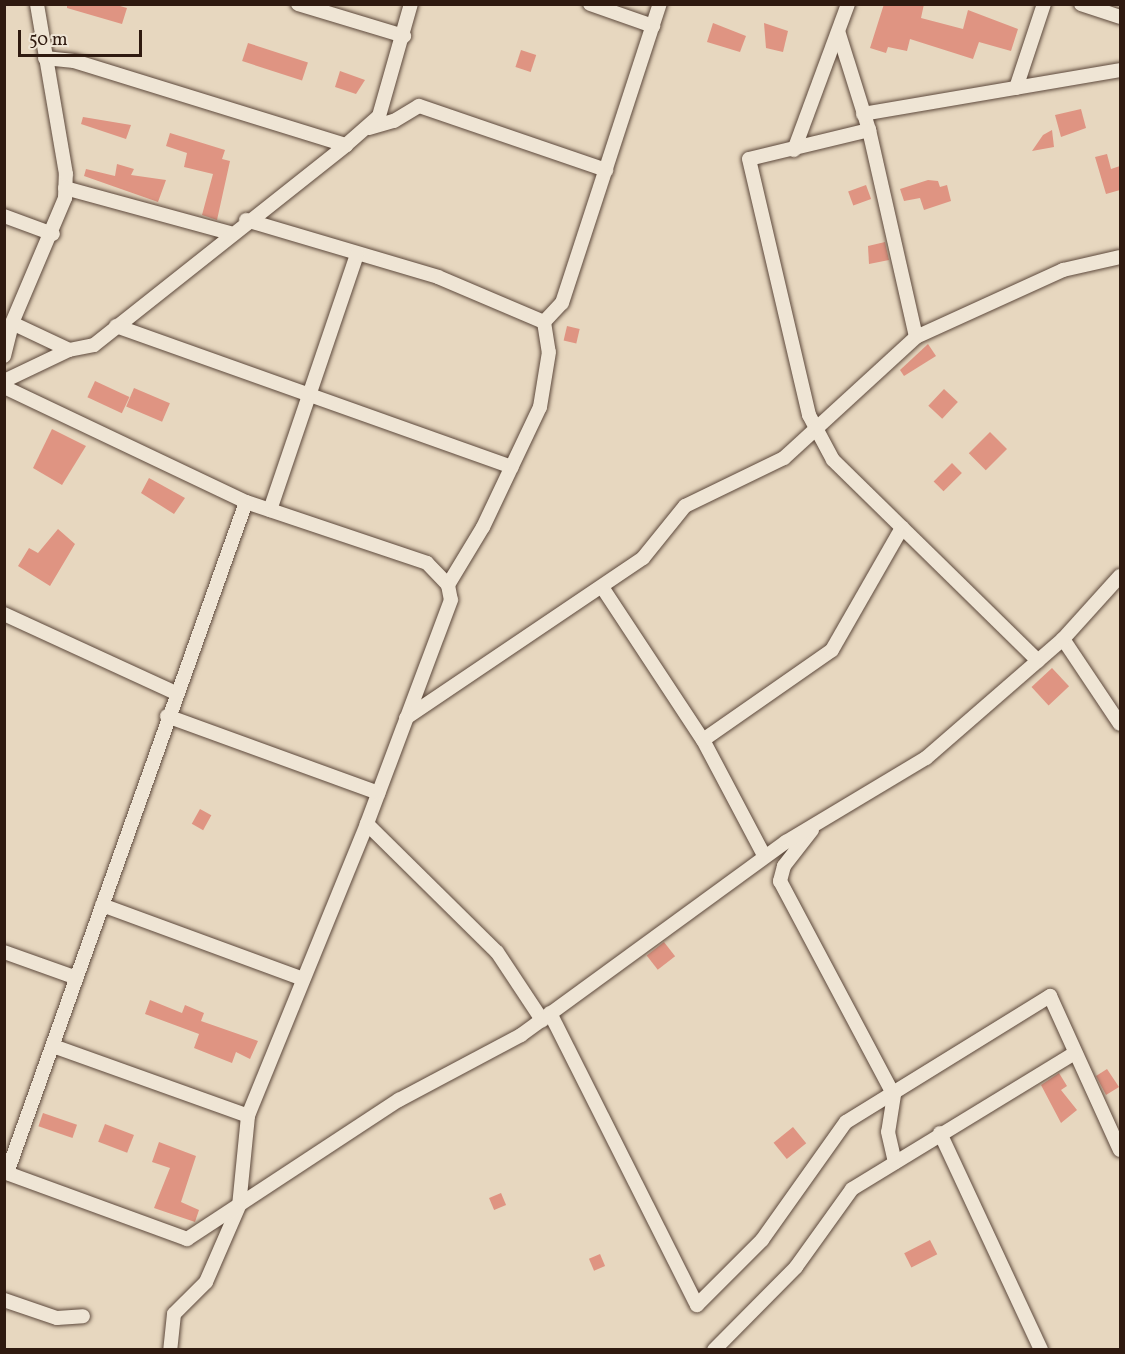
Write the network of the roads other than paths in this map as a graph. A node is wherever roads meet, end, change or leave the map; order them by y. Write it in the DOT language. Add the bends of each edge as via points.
graph roads {
  1 [pos="37,4"];
  2 [pos="298,4"];
  3 [pos="411,4"];
  4 [pos="590,4"];
  5 [pos="660,4"];
  6 [pos="848,4"];
  7 [pos="1044,4"];
  8 [pos="1081,4"];
  9 [pos="1120,17"];
  10 [pos="653,26"];
  11 [pos="839,34"];
  12 [pos="404,36"];
  13 [pos="45,58"];
  14 [pos="1120,70"];
  15 [pos="1016,88"];
  16 [pos="864,114"];
  17 [pos="366,129"];
  18 [pos="869,130"];
  19 [pos="346,145"];
  20 [pos="794,150"];
  21 [pos="606,170"];
  22 [pos="65,189"];
  23 [pos="4,216"];
  24 [pos="246,220"];
  25 [pos="230,233"];
  26 [pos="53,234"];
  27 [pos="357,254"];
  28 [pos="1120,257"];
  29 [pos="544,322"];
  30 [pos="12,324"];
  31 [pos="116,326"];
  32 [pos="916,337"];
  33 [pos="69,350"];
  34 [pos="4,356"];
  35 [pos="4,381"];
  36 [pos="4,387"];
  37 [pos="312,398"];
  38 [pos="816,432"];
  39 [pos="512,467"];
  40 [pos="246,502"];
  41 [pos="270,510"];
  42 [pos="902,528"];
  43 [pos="1120,576"];
  44 [pos="448,585"];
  45 [pos="602,587"];
  46 [pos="4,614"];
  47 [pos="1063,639"];
  48 [pos="1038,661"];
  49 [pos="176,693"];
  50 [pos="167,716"];
  51 [pos="406,718"];
  52 [pos="1120,724"];
  53 [pos="703,740"];
  54 [pos="378,793"];
  55 [pos="818,823"];
  56 [pos="367,824"];
  57 [pos="765,856"];
  58 [pos="102,905"];
  59 [pos="4,952"];
  60 [pos="77,978"];
  61 [pos="303,979"];
  62 [pos="546,1017"];
  63 [pos="53,1046"];
  64 [pos="1075,1053"];
  65 [pos="894,1095"];
  66 [pos="248,1116"];
  67 [pos="940,1133"];
  68 [pos="1120,1150"];
  69 [pos="895,1162"];
  70 [pos="6,1172"];
  71 [pos="238,1206"];
  72 [pos="4,1300"];
  73 [pos="83,1316"];
  74 [pos="721,1347"];
  75 [pos="170,1350"];
  76 [pos="1041,1350"];
  1 -- 13 [label="street"];
  2 -- 12 [label="street"];
  3 -- 12 [label="street"];
  4 -- 10 [label="street"];
  5 -- 10 [label="street"];
  6 -- 11 [label="street"];
  7 -- 15 [label="street"];
  8 -- 9 [label="street"];
  10 -- 21 [label="street"];
  11 -- 16 [label="street"];
  11 -- 20 [label="street"];
  12 -- 17 [label="street" via="379,116"];
  13 -- 19 [label="street" via="74,61"];
  13 -- 22 [label="street"];
  14 -- 15 [label="street"];
  15 -- 16 [label="street"];
  16 -- 18 [label="street"];
  17 -- 19 [label="street"];
  17 -- 21 [label="street" via="394,121 419,106"];
  18 -- 20 [label="street"];
  18 -- 32 [label="street"];
  19 -- 24 [label="street"];
  20 -- 38 [label="street" via="749,159"];
  21 -- 29 [label="street" via="562,303"];
  22 -- 25 [label="street"];
  22 -- 26 [label="street"];
  23 -- 26 [label="street"];
  24 -- 25 [label="street"];
  24 -- 27 [label="street"];
  25 -- 31 [label="street"];
  26 -- 30 [label="street"];
  27 -- 29 [label="street" via="438,277"];
  27 -- 37 [label="street"];
  28 -- 32 [label="street" via="1063,270"];
  29 -- 39 [label="street" via="548,375"];
  30 -- 33 [label="street"];
  30 -- 34 [label="street"];
  31 -- 33 [label="street" via="85,350"];
  31 -- 37 [label="street"];
  32 -- 38 [label="street"];
  33 -- 35 [label="street"];
  36 -- 40 [label="street"];
  37 -- 39 [label="street"];
  37 -- 41 [label="street"];
  38 -- 42 [label="street" via="833,460"];
  38 -- 45 [label="street" via="784,458 685,506 643,558"];
  39 -- 44 [label="street"];
  40 -- 41 [label="street"];
  40 -- 49 [label="street"];
  41 -- 44 [label="street" via="427,563"];
  42 -- 48 [label="street"];
  42 -- 53 [label="street" via="832,650"];
  43 -- 47 [label="street"];
  44 -- 51 [label="street" via="451,600"];
  45 -- 51 [label="street"];
  45 -- 53 [label="street"];
  46 -- 49 [label="street"];
  47 -- 48 [label="street"];
  47 -- 52 [label="street"];
  48 -- 55 [label="street" via="926,758"];
  49 -- 50 [label="street"];
  50 -- 54 [label="street"];
  50 -- 58 [label="street"];
  51 -- 54 [label="street"];
  53 -- 57 [label="street"];
  54 -- 56 [label="street"];
  55 -- 57 [label="street"];
  55 -- 65 [label="street" via="784,866 780,881"];
  56 -- 61 [label="street"];
  56 -- 62 [label="street" via="496,951"];
  57 -- 62 [label="street"];
  58 -- 60 [label="street"];
  58 -- 61 [label="street"];
  59 -- 60 [label="street"];
  60 -- 63 [label="street"];
  61 -- 66 [label="street"];
  62 -- 65 [label="street" via="698,1305 762,1240 846,1122"];
  62 -- 71 [label="street" via="399,1100"];
  63 -- 66 [label="street"];
  63 -- 70 [label="street"];
  64 -- 65 [label="street" via="1050,996"];
  64 -- 67 [label="street"];
  64 -- 68 [label="street"];
  65 -- 69 [label="street" via="888,1132"];
  66 -- 71 [label="street"];
  67 -- 69 [label="street"];
  67 -- 76 [label="street"];
  69 -- 74 [label="street" via="852,1189 796,1267"];
  70 -- 71 [label="street" via="187,1239"];
  71 -- 75 [label="street" via="206,1282 174,1314"];
  72 -- 73 [label="street" via="57,1318"];
}
